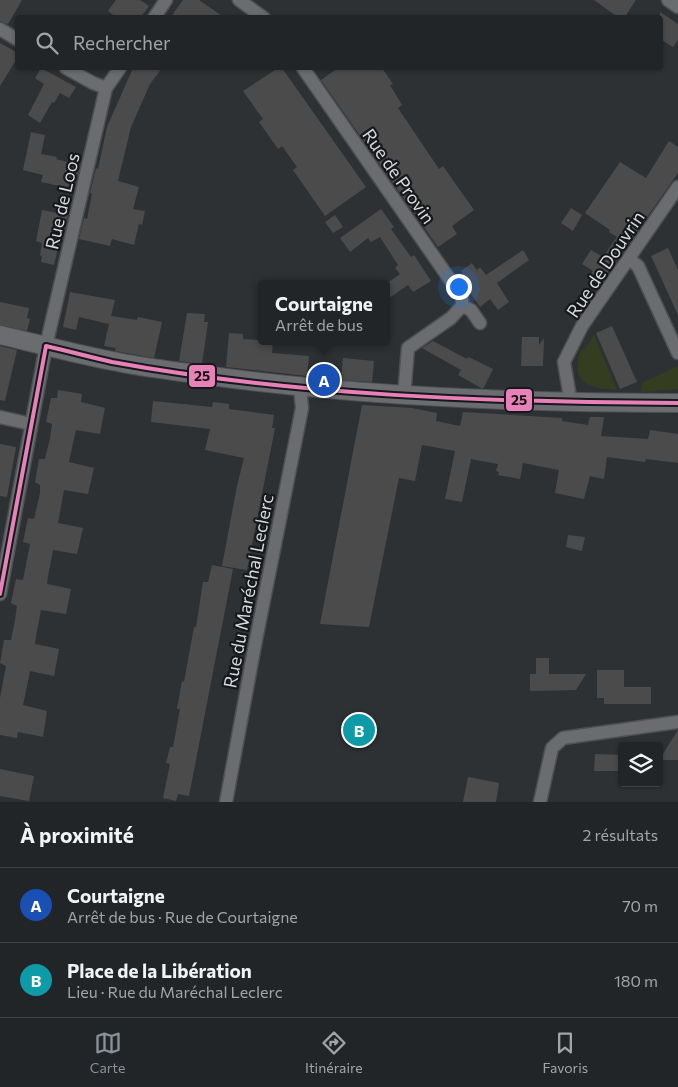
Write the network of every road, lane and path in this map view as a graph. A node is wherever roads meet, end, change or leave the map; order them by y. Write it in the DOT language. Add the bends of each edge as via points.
graph roads {
  1 [pos="166,0"];
  2 [pos="239,0"];
  3 [pos="668,0"];
  4 [pos="678,7"];
  5 [pos="156,15"];
  6 [pos="260,15"];
  7 [pos="0,29"];
  8 [pos="15,38"];
  9 [pos="70,70"];
  10 [pos="119,70"];
  11 [pos="303,70"];
  12 [pos="106,88"];
  13 [pos="678,188"];
  14 [pos="629,259"];
  15 [pos="462,306"];
  16 [pos="480,323"];
  17 [pos="0,335"];
  18 [pos="46,346"];
  19 [pos="678,353"];
  20 [pos="300,387"];
  21 [pos="404,396"];
  22 [pos="571,403"];
  23 [pos="678,403"];
  24 [pos="0,417"];
  25 [pos="31,424"];
  26 [pos="0,594"];
  27 [pos="678,722"];
  28 [pos="226,802"];
  29 [pos="540,802"];
  1 -- 5 [label="street"];
  2 -- 6 [label="street"];
  3 -- 4 [label="street"];
  7 -- 8 [label="street"];
  9 -- 12 [label="street"];
  10 -- 12 [label="street, Rue de Loos"];
  11 -- 15 [label="street, Rue de Provin" via="462,297"];
  12 -- 18 [label="street, Rue de Loos"];
  13 -- 14 [label="street, Rue de Douvrin"];
  14 -- 19 [label="street" via="638,266"];
  14 -- 22 [label="street, Rue de Douvrin" via="582,326 564,362"];
  15 -- 16 [label="street, Rue de Provin" via="471,310"];
  15 -- 21 [label="street" via="451,318 408,348"];
  17 -- 18 [label="street"];
  18 -- 20 [label="street" via="118,363"];
  18 -- 25 [label="street, Rue de Loos"];
  20 -- 21 [label="street"];
  20 -- 28 [label="street, Rue du Maréchal Leclerc" via="302,408"];
  21 -- 22 [label="street"];
  22 -- 23 [label="street"];
  24 -- 25 [label="street"];
  25 -- 26 [label="street, Rue de Loos"];
  27 -- 29 [label="street" via="563,738 552,748"];
}
